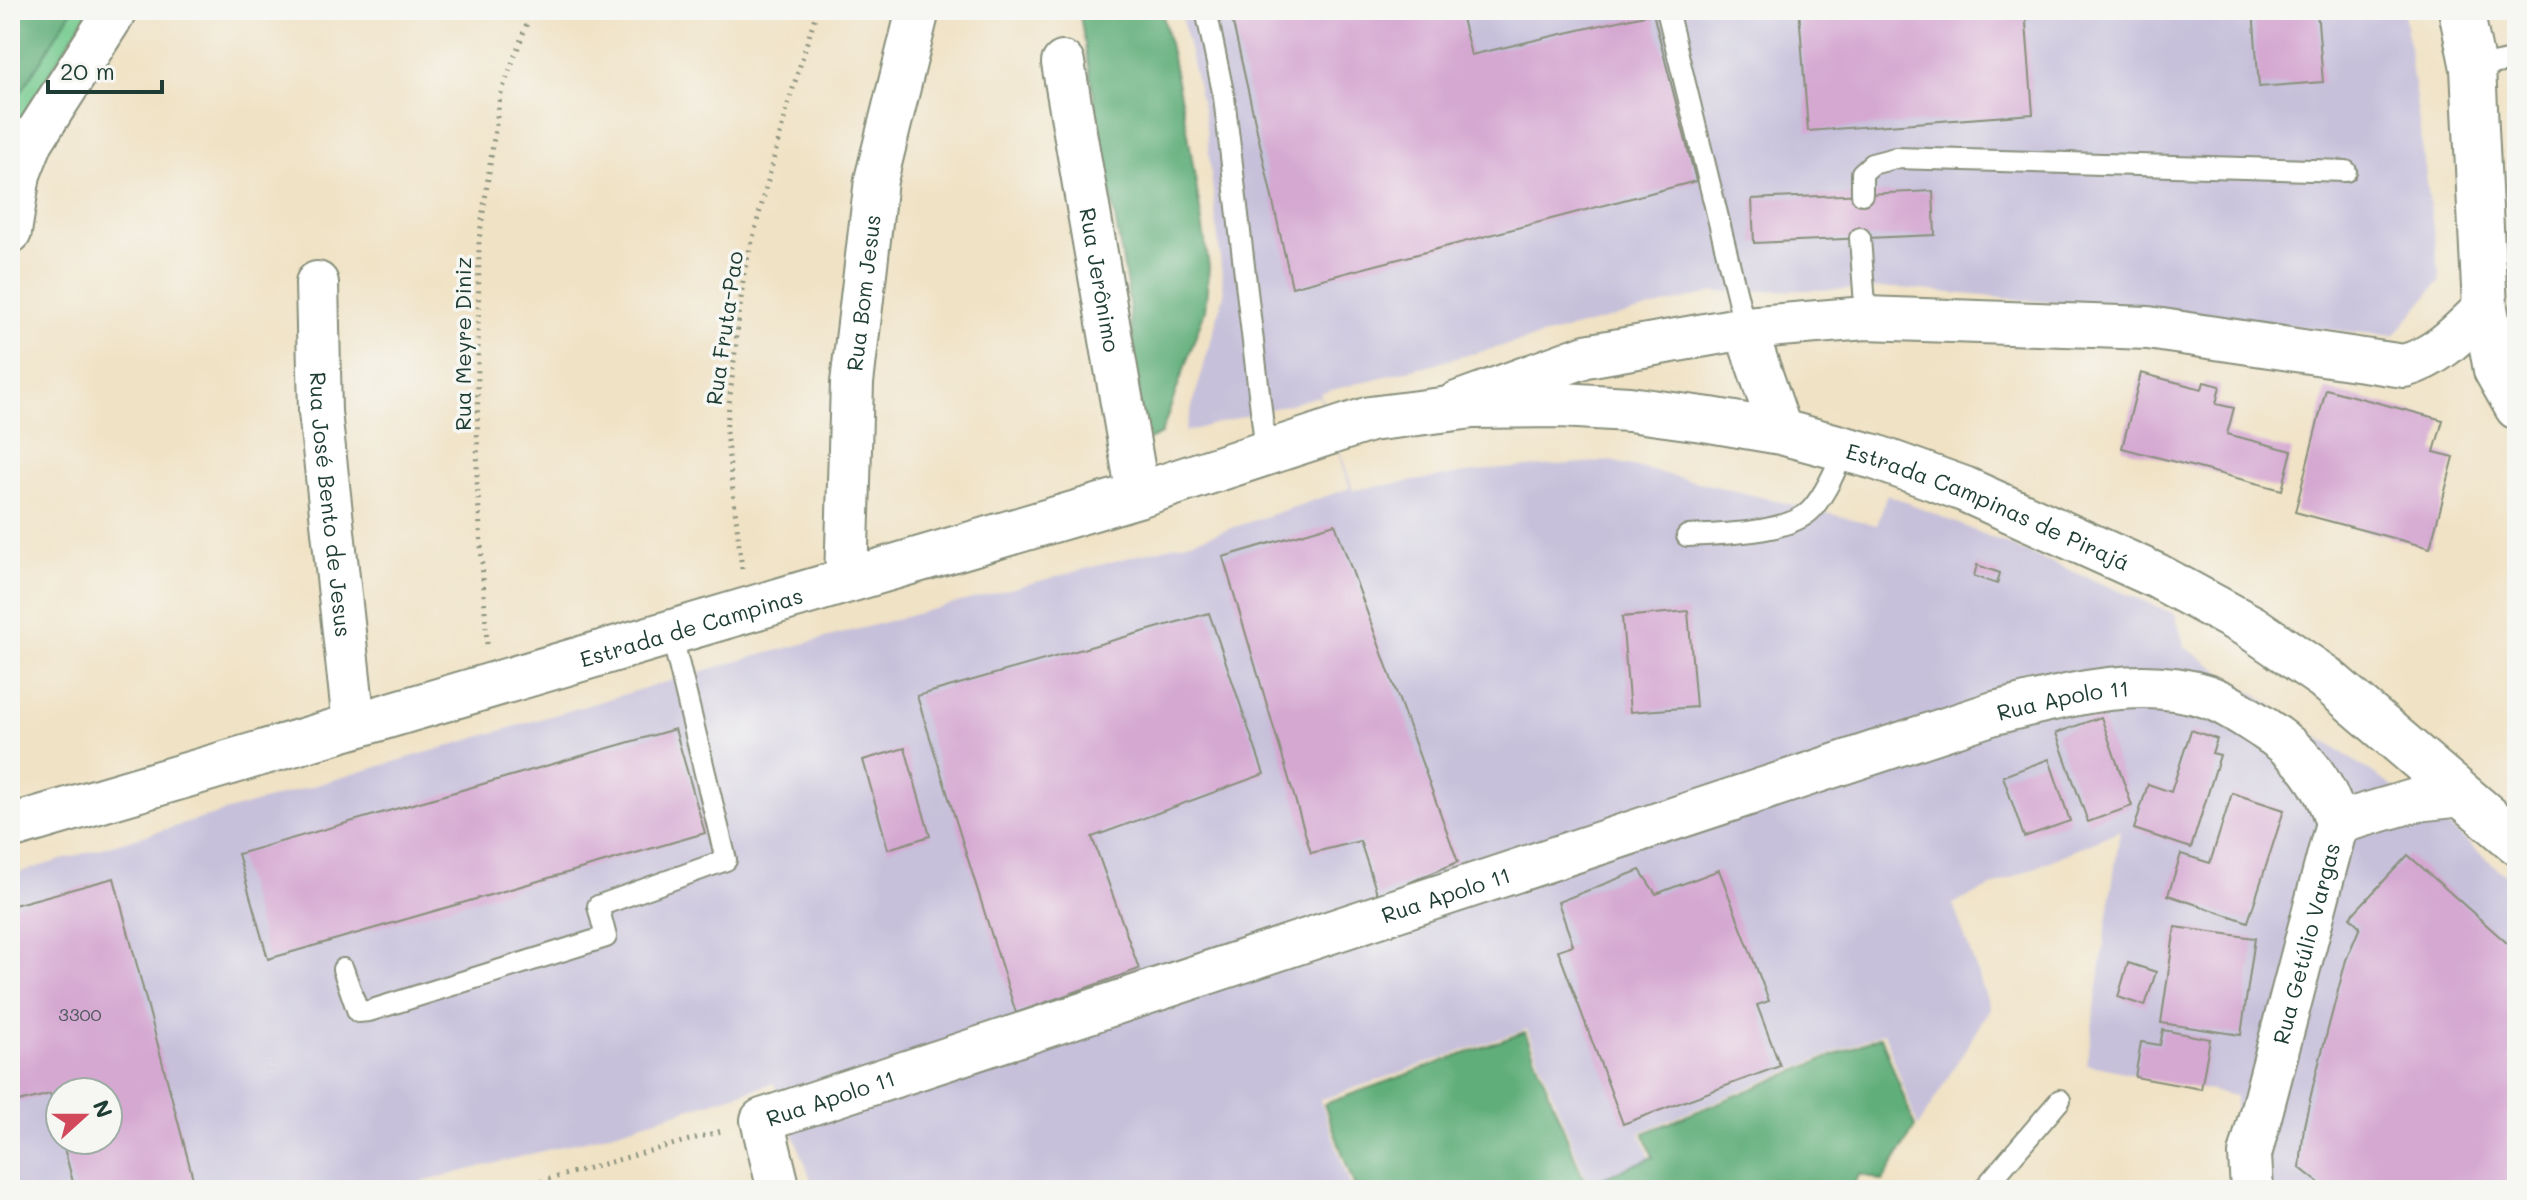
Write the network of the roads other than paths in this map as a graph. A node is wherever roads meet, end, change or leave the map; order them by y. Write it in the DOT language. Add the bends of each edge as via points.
graph roads {
  1 [pos="116,10"];
  2 [pos="918,10"];
  3 [pos="1206,10"];
  4 [pos="1667,10"];
  5 [pos="2461,10"];
  6 [pos="2517,59"];
  7 [pos="1063,63"];
  8 [pos="2473,68"];
  9 [pos="2346,171"];
  10 [pos="1862,194"];
  11 [pos="10,232"];
  12 [pos="1860,238"];
  13 [pos="317,283"];
  14 [pos="2485,308"];
  15 [pos="1866,318"];
  16 [pos="1745,328"];
  17 [pos="2506,367"];
  18 [pos="2517,407"];
  19 [pos="1435,411"];
  20 [pos="1370,419"];
  21 [pos="1781,432"];
  22 [pos="1844,449"];
  23 [pos="1266,452"];
  24 [pos="1138,495"];
  25 [pos="1687,536"];
  26 [pos="846,580"];
  27 [pos="671,632"];
  28 [pos="354,724"];
  29 [pos="2463,795"];
  30 [pos="2337,823"];
  31 [pos="10,827"];
  32 [pos="2517,842"];
  33 [pos="343,969"];
  34 [pos="2060,1100"];
  35 [pos="2251,1172"];
  36 [pos="779,1190"];
  37 [pos="1983,1190"];
  38 [pos="2221,1190"];
  1 -- 11 [label="street" via="32,141 19,174"];
  2 -- 26 [label="street, Rua Bom Jesus" via="876,180 852,383"];
  3 -- 23 [label="lane" via="1224,97"];
  4 -- 16 [label="lane"];
  5 -- 8 [label="main road"];
  6 -- 8 [label="lane"];
  7 -- 24 [label="street, Rua Jerônimo"];
  8 -- 14 [label="main road"];
  9 -- 10 [label="lane" via="1895,158 1872,164 1862,173"];
  12 -- 15 [label="lane"];
  13 -- 28 [label="street, Rua José Bento de Jesus" via="320,412"];
  14 -- 15 [label="street" via="2442,349 2404,366 2148,328"];
  14 -- 17 [label="main road"];
  15 -- 16 [label="street"];
  16 -- 19 [label="street" via="1586,356"];
  16 -- 21 [label="street"];
  17 -- 18 [label="main road"];
  19 -- 20 [label="main road, Estrada Campinas de Pirajá"];
  19 -- 21 [label="main road, Estrada Campinas de Pirajá" via="1561,405 1629,409"];
  20 -- 23 [label="main road, Estrada de Campinas"];
  21 -- 22 [label="main road, Estrada Campinas de Pirajá"];
  22 -- 25 [label="lane" via="1810,511 1766,530"];
  22 -- 29 [label="main road, Estrada Campinas de Pirajá" via="1964,489 2157,576 2251,627 2324,677"];
  23 -- 24 [label="main road, Estrada de Campinas"];
  24 -- 26 [label="main road, Estrada de Campinas"];
  26 -- 27 [label="main road, Estrada de Campinas"];
  27 -- 28 [label="main road, Estrada de Campinas"];
  27 -- 33 [label="lane" via="726,860 598,906 606,937 369,1011 358,1012"];
  28 -- 31 [label="main road, Estrada de Campinas"];
  29 -- 30 [label="street, Rua Getúlio Vargas" via="2416,800"];
  29 -- 32 [label="main road, Estrada Campinas de Pirajá"];
  30 -- 35 [label="street, Rua Getúlio Vargas"];
  30 -- 36 [label="street, Rua Apolo 11" via="2329,798 2304,760 2232,708 2184,691 2118,688 2072,694 1994,713 762,1120"];
  34 -- 37 [label="lane"];
  35 -- 38 [label="street"];
}
